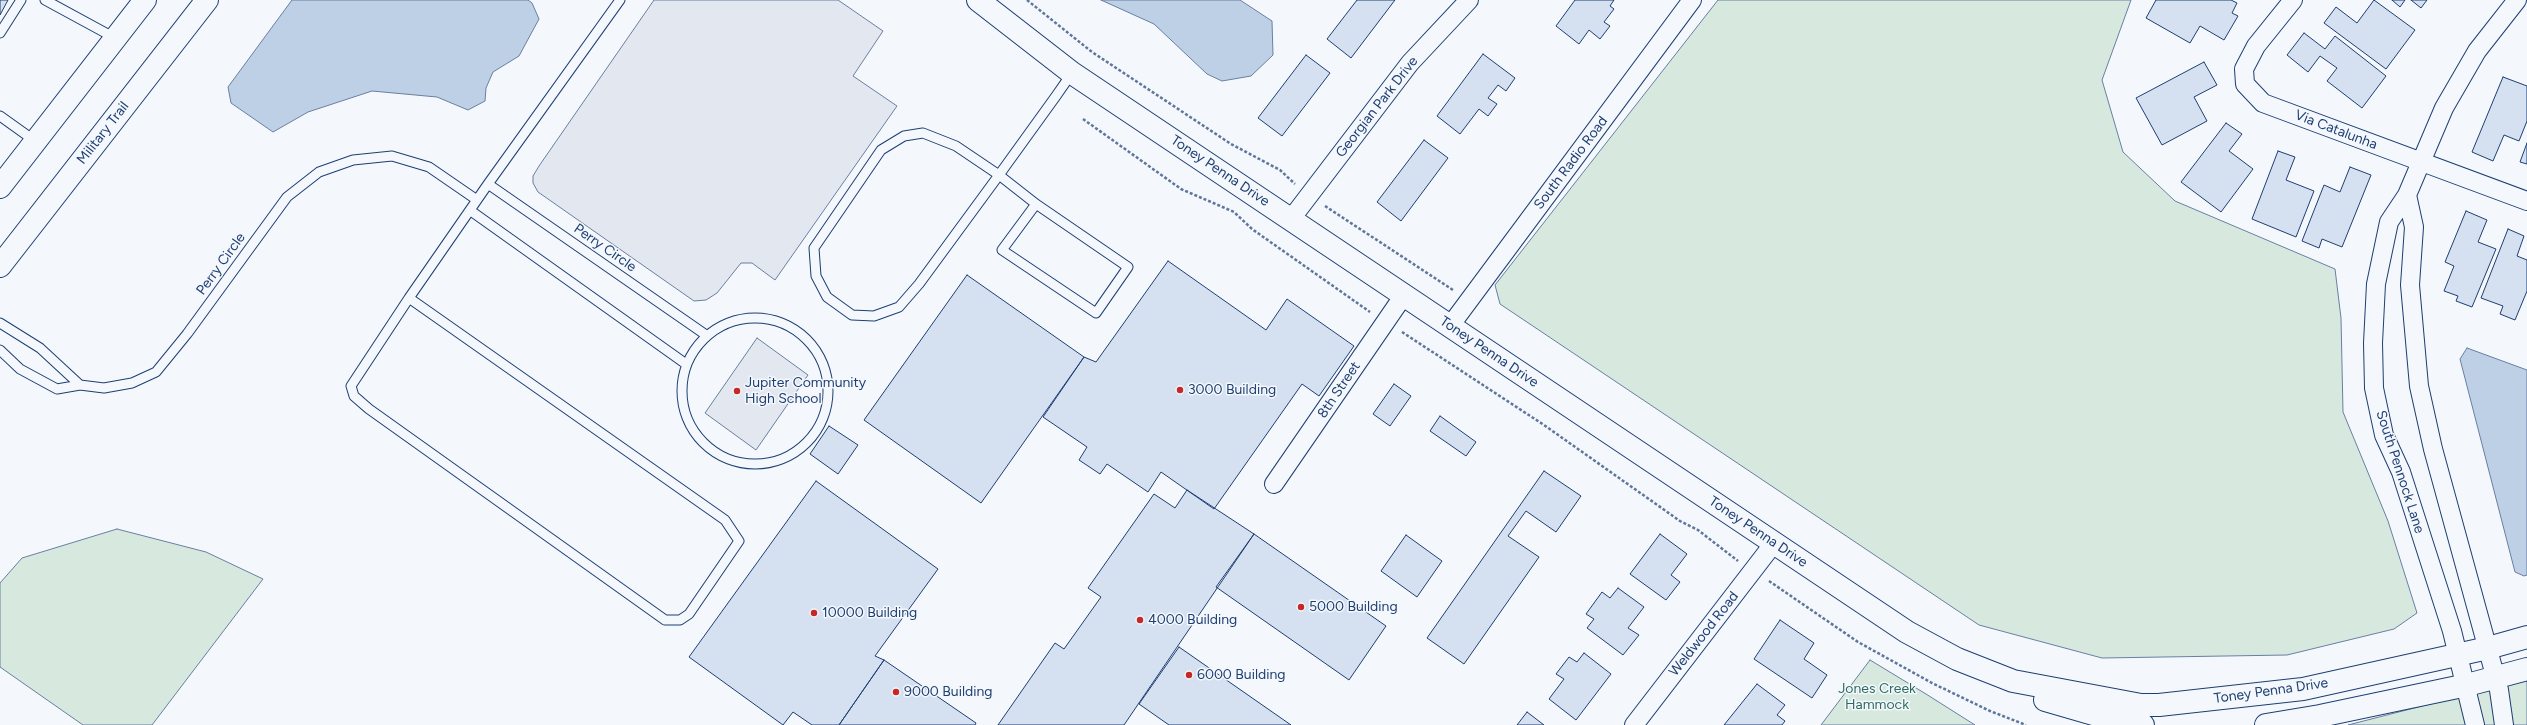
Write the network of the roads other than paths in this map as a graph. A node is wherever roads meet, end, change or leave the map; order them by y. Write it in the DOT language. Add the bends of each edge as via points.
graph roads {
  1 [pos="20,0"];
  2 [pos="45,0"];
  3 [pos="145,0"];
  4 [pos="207,0"];
  5 [pos="620,0"];
  6 [pos="978,0"];
  7 [pos="1467,0"];
  8 [pos="1692,0"];
  9 [pos="2293,0"];
  10 [pos="2518,0"];
  11 [pos="0,33"];
  12 [pos="115,38"];
  13 [pos="1072,73"];
  14 [pos="0,116"];
  15 [pos="35,141"];
  16 [pos="2419,162"];
  17 [pos="999,174"];
  18 [pos="488,184"];
  19 [pos="0,187"];
  20 [pos="2407,195"];
  21 [pos="477,200"];
  22 [pos="2527,201"];
  23 [pos="1036,204"];
  24 [pos="471,211"];
  25 [pos="1291,219"];
  26 [pos="0,266"];
  27 [pos="1404,295"];
  28 [pos="410,298"];
  29 [pos="0,323"];
  30 [pos="1450,326"];
  31 [pos="706,335"];
  32 [pos="0,350"];
  33 [pos="686,364"];
  34 [pos="80,385"];
  35 [pos="1274,484"];
  36 [pos="1774,544"];
  37 [pos="2527,637"];
  38 [pos="2488,648"];
  39 [pos="2456,654"];
  40 [pos="2527,669"];
  41 [pos="2495,676"];
  42 [pos="2013,681"];
  43 [pos="2467,685"];
  44 [pos="1634,725"];
  45 [pos="2143,725"];
  46 [pos="2266,725"];
  47 [pos="2475,725"];
  48 [pos="2504,725"];
  1 -- 11 [label="lane"];
  2 -- 12 [label="lane"];
  3 -- 12 [label="street"];
  4 -- 26 [label="street, Military Trail"];
  5 -- 18 [label="lane"];
  6 -- 13 [label="street, Toney Penna Drive"];
  7 -- 25 [label="street, Georgian Park Drive" via="1410,63"];
  8 -- 30 [label="street, South Radio Road"];
  9 -- 16 [label="street, Via Catalunha" via="2256,46 2244,69 2245,84 2263,103"];
  10 -- 16 [label="street, South Pennock Lane" via="2476,52 2444,108"];
  12 -- 15 [label="street"];
  13 -- 17 [label="lane"];
  13 -- 25 [label="street, Toney Penna Drive"];
  14 -- 15 [label="lane"];
  15 -- 19 [label="street"];
  16 -- 20 [label="street, South Pennock Lane"];
  16 -- 22 [label="street, Via Catalunha"];
  17 -- 17 [label="lane" via="956,146 923,133 904,136 881,150 814,248 816,276 827,297 852,316 874,316 899,307 919,284"];
  17 -- 23 [label="lane"];
  18 -- 21 [label="lane"];
  18 -- 31 [label="lane, Perry Circle"];
  20 -- 38 [label="street" via="2414,227 2410,285 2419,386 2433,449"];
  20 -- 39 [label="street, South Pennock Lane" via="2389,222 2376,284 2374,388 2384,435 2400,472 2452,631"];
  21 -- 24 [label="lane"];
  21 -- 34 [label="lane, Perry Circle" via="429,167 392,156 353,160 319,172 287,197 187,334 156,372 132,383 104,388"];
  23 -- 23 [label="lane" via="1002,250 1096,313 1128,267"];
  24 -- 28 [label="lane"];
  24 -- 33 [label="lane"];
  25 -- 27 [label="street, Toney Penna Drive"];
  27 -- 30 [label="street, Toney Penna Drive"];
  27 -- 35 [label="street, 8th Street"];
  28 -- 28 [label="lane" via="725,520 739,541 689,614 680,620 665,620 354,396 351,386"];
  29 -- 34 [label="lane" via="40,348"];
  30 -- 36 [label="street, Toney Penna Drive"];
  31 -- 33 [label="lane"];
  31 -- 33 [label="lane" via="719,326 743,318 761,317 779,321 797,331 821,359 828,388 823,419 809,440 789,456 762,464 746,464 714,452 694,432 685,416 681,390"];
  32 -- 34 [label="lane, Perry Circle" via="20,369 57,389"];
  36 -- 42 [label="street, Toney Penna Drive" via="1907,632 1957,659"];
  36 -- 44 [label="street, Weldwood Road"];
  37 -- 38 [label="street, Toney Penna Drive"];
  38 -- 39 [label="street, Toney Penna Drive"];
  38 -- 41 [label="street"];
  39 -- 42 [label="street, Toney Penna Drive" via="2303,689 2159,705 2141,705"];
  39 -- 43 [label="street, South Pennock Lane"];
  40 -- 41 [label="street"];
  41 -- 43 [label="street"];
  41 -- 48 [label="street"];
  42 -- 45 [label="street, Toney Penna Drive" via="2039,699 2128,724"];
  43 -- 46 [label="street"];
  43 -- 47 [label="street, South Pennock Lane"];
}
